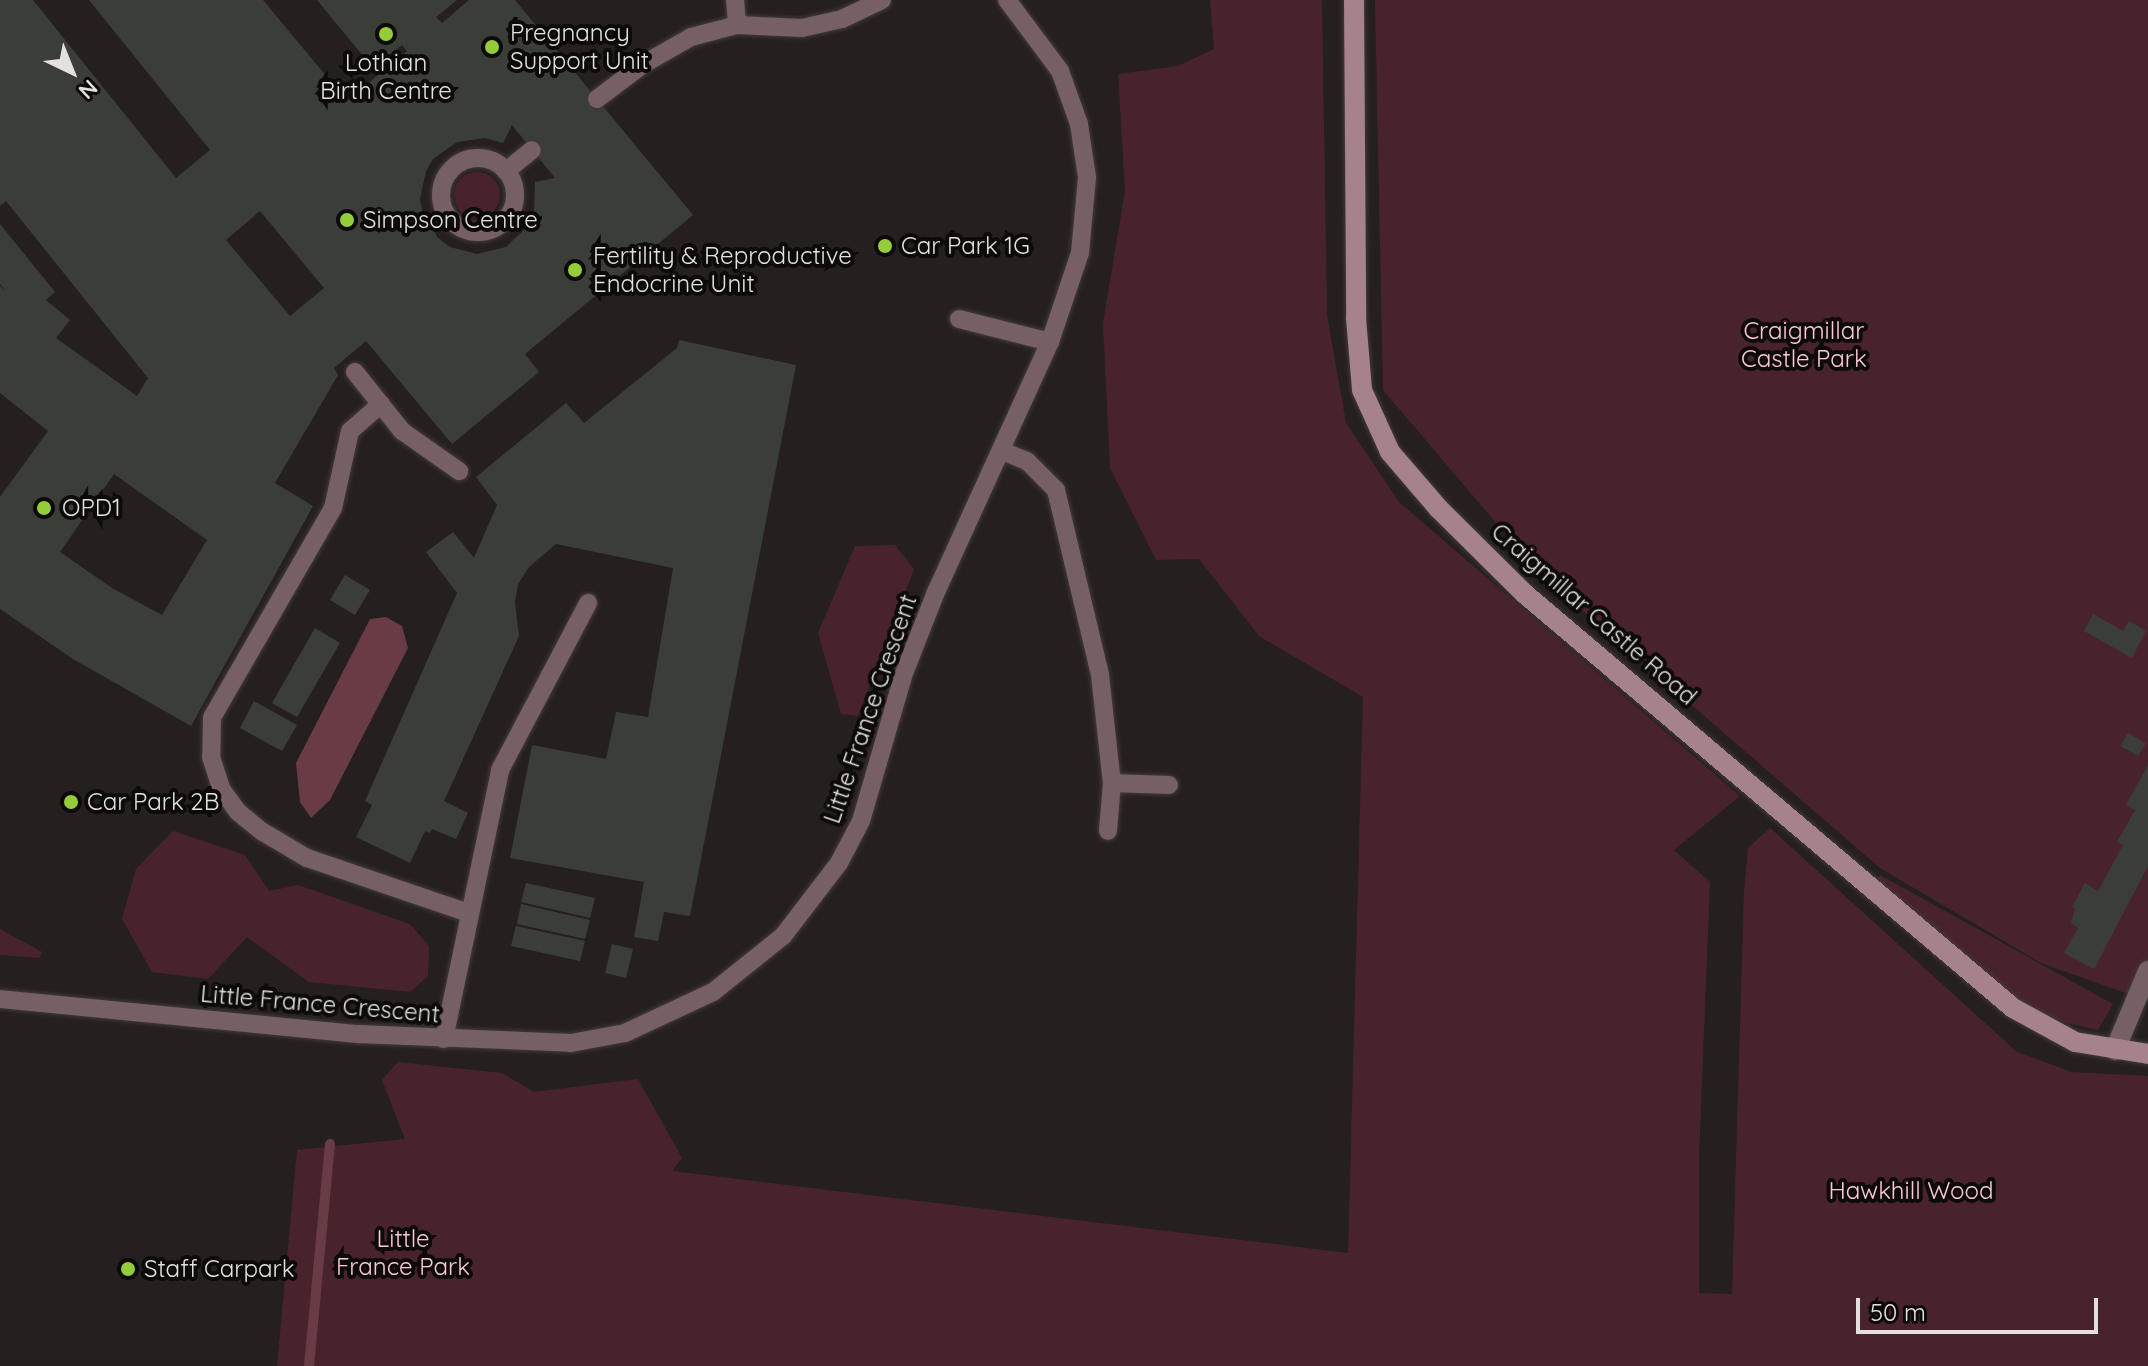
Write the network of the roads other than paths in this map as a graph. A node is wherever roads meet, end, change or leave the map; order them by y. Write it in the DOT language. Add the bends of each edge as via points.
graph roads {
  1 [pos="735,0"];
  2 [pos="882,0"];
  3 [pos="1007,0"];
  4 [pos="1354,0"];
  5 [pos="737,25"];
  6 [pos="597,99"];
  7 [pos="532,150"];
  8 [pos="506,171"];
  9 [pos="959,319"];
  10 [pos="1050,342"];
  11 [pos="355,372"];
  12 [pos="381,404"];
  13 [pos="1002,451"];
  14 [pos="459,471"];
  15 [pos="588,603"];
  16 [pos="1112,783"];
  17 [pos="1169,785"];
  18 [pos="1108,831"];
  19 [pos="469,913"];
  20 [pos="2148,971"];
  21 [pos="0,999"];
  22 [pos="444,1039"];
  23 [pos="2115,1050"];
  24 [pos="2148,1054"];
  1 -- 5 [label="lane"];
  2 -- 5 [label="lane" via="842,19 802,28"];
  3 -- 10 [label="lane, Little France Crescent" via="1060,71 1079,124 1087,177 1080,253"];
  4 -- 23 [label="street, Craigmillar Castle Road" via="1356,318 1362,390 1390,452 1525,594 2013,1008 2075,1042"];
  5 -- 6 [label="lane" via="691,37"];
  7 -- 8 [label="lane"];
  8 -- 8 [label="lane" via="515,196 506,220 484,232 471,232 449,219 440,195 449,171 472,158"];
  9 -- 10 [label="lane"];
  10 -- 13 [label="lane, Little France Crescent"];
  11 -- 12 [label="lane"];
  12 -- 14 [label="lane" via="402,431"];
  12 -- 19 [label="lane" via="350,431 333,508 212,718 211,757 222,790 263,832 307,858"];
  13 -- 16 [label="lane" via="1027,461 1056,490 1100,675"];
  13 -- 22 [label="lane, Little France Crescent" via="909,662 861,821 839,863 783,936 713,992 625,1033 571,1043"];
  15 -- 19 [label="lane" via="500,770"];
  16 -- 17 [label="lane"];
  16 -- 18 [label="lane"];
  19 -- 22 [label="lane"];
  20 -- 23 [label="street"];
  21 -- 22 [label="lane, Little France Crescent"];
  23 -- 24 [label="street, Craigmillar Castle Road"];
}
